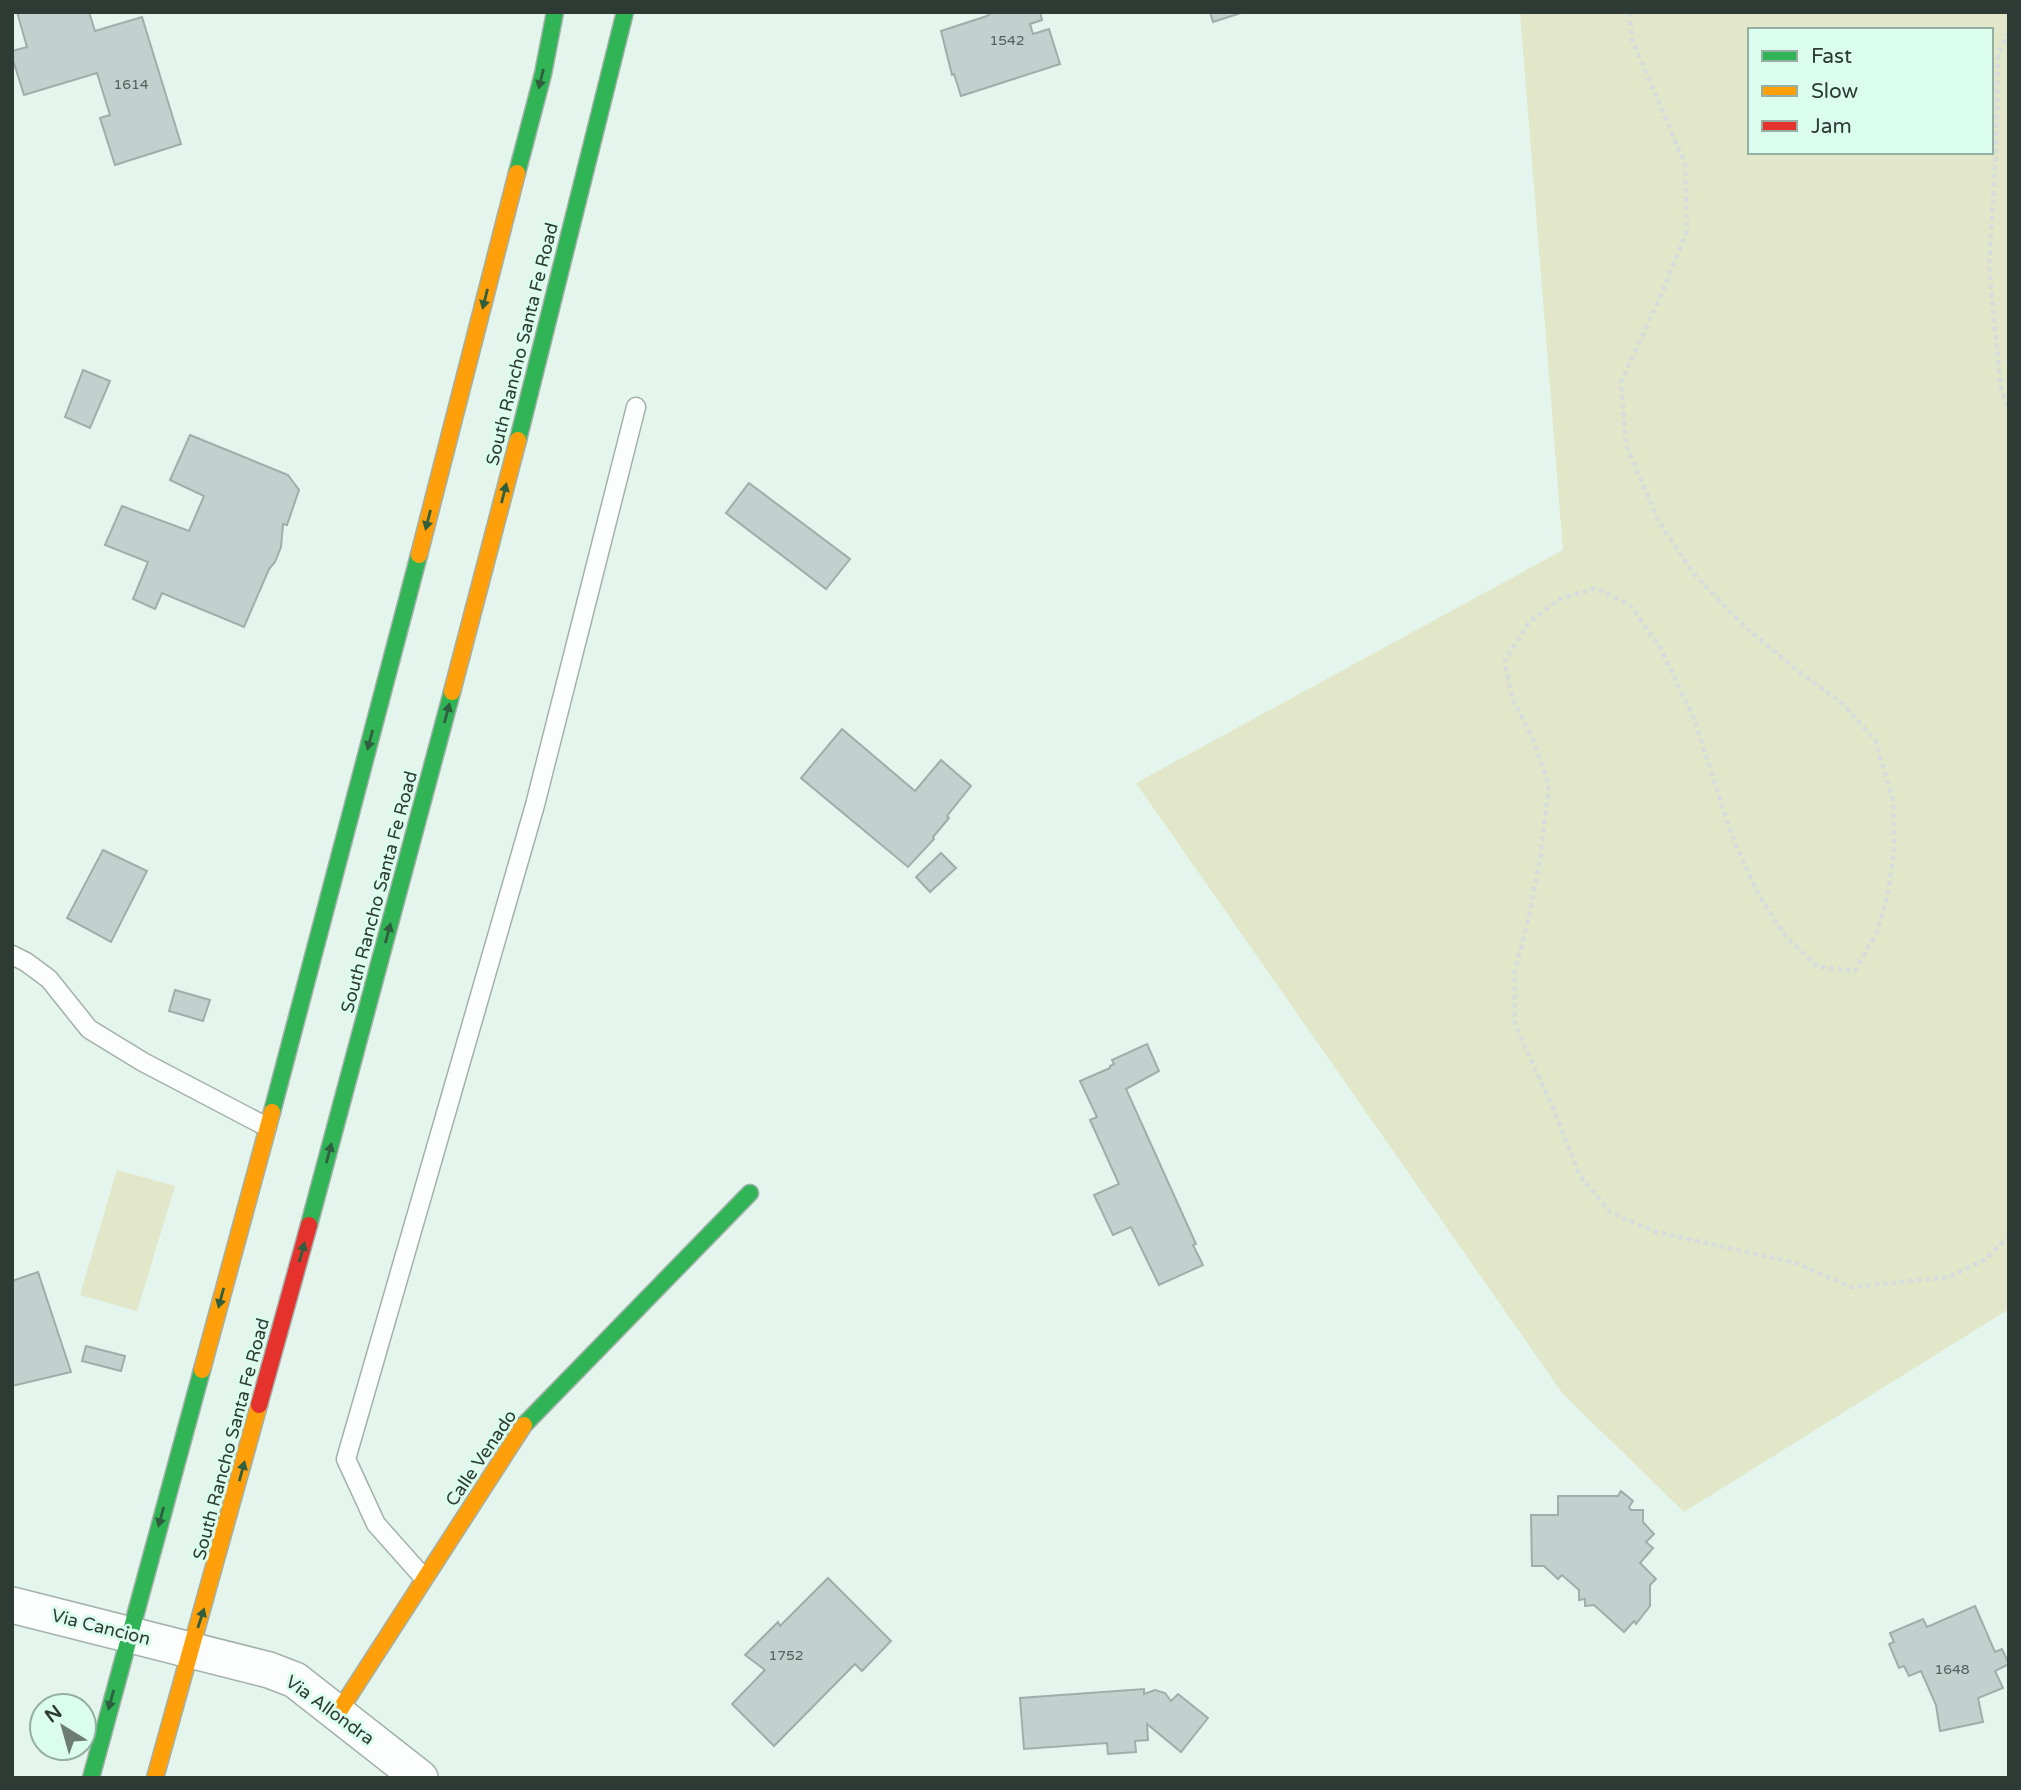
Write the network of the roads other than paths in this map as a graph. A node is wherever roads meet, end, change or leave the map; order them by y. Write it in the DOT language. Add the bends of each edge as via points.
graph roads {
  1 [pos="555,12"];
  2 [pos="625,12"];
  3 [pos="636,407"];
  4 [pos="12,956"];
  5 [pos="267,1127"];
  6 [pos="750,1194"];
  7 [pos="424,1578"];
  8 [pos="12,1605"];
  9 [pos="130,1634"];
  10 [pos="190,1651"];
  11 [pos="338,1713"];
  12 [pos="91,1778"];
  13 [pos="155,1778"];
  14 [pos="420,1778"];
  1 -- 5 [label="main road, one-way" via="540,87"];
  10 -- 2 [label="main road, South Rancho Santa Fe Road, one-way" via="483,578"];
  3 -- 7 [label="lane" via="536,805 346,1459 376,1524"];
  4 -- 5 [label="lane" via="49,979 89,1029"];
  5 -- 9 [label="main road, one-way"];
  6 -- 7 [label="main road, Calle Venado" via="525,1424"];
  7 -- 11 [label="main road, Calle Venado"];
  8 -- 9 [label="street, Via Cancion"];
  9 -- 10 [label="street, Via Cancion"];
  9 -- 12 [label="main road, one-way"];
  10 -- 11 [label="street, Via Allondra" via="295,1680"];
  10 -- 13 [label="main road, South Rancho Santa Fe Road"];
  11 -- 14 [label="street, Via Allondra"];
}
